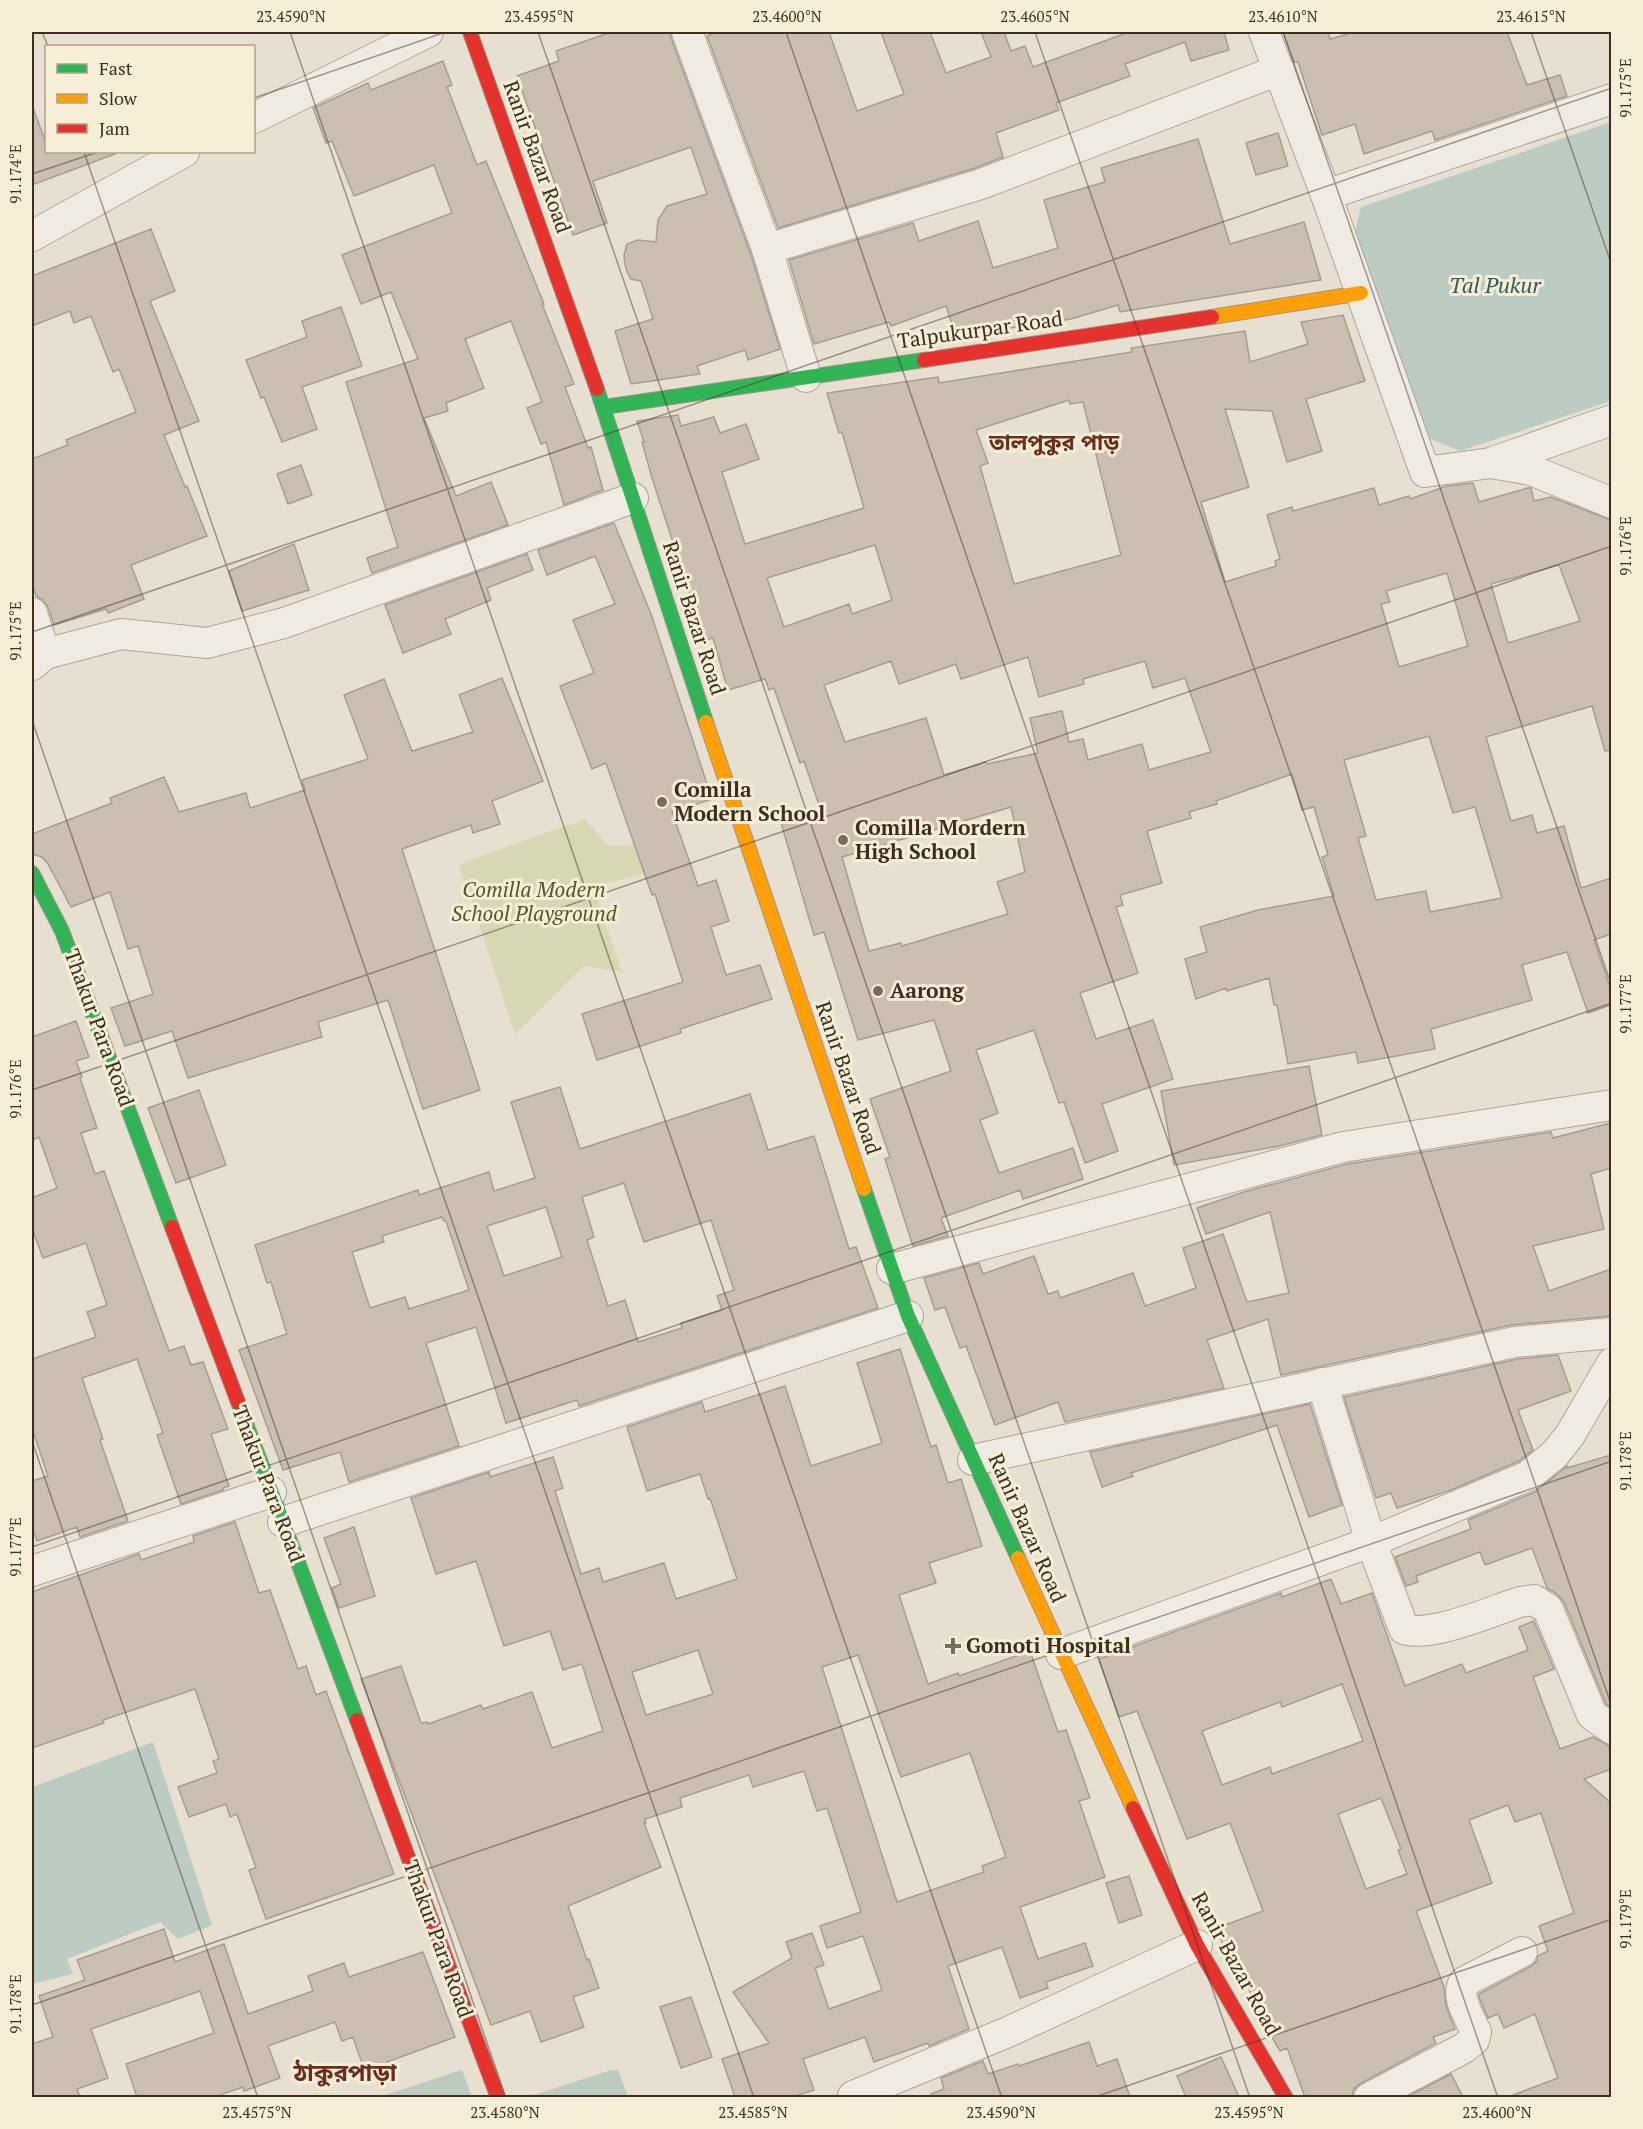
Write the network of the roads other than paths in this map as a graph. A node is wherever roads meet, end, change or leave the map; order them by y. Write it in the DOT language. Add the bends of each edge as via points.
graph roads {
  1 [pos="428,32"];
  2 [pos="470,32"];
  3 [pos="687,32"];
  4 [pos="1264,32"];
  5 [pos="1279,70"];
  6 [pos="1611,99"];
  7 [pos="255,118"];
  8 [pos="182,153"];
  9 [pos="1326,195"];
  10 [pos="32,236"];
  11 [pos="767,249"];
  12 [pos="1361,293"];
  13 [pos="806,377"];
  14 [pos="604,407"];
  15 [pos="1611,420"];
  16 [pos="1491,463"];
  17 [pos="633,498"];
  18 [pos="1611,503"];
  19 [pos="32,613"];
  20 [pos="38,659"];
  21 [pos="32,873"];
  22 [pos="1611,1105"];
  23 [pos="892,1269"];
  24 [pos="908,1316"];
  25 [pos="1611,1333"];
  26 [pos="1611,1363"];
  27 [pos="1322,1383"];
  28 [pos="973,1460"];
  29 [pos="271,1492"];
  30 [pos="283,1522"];
  31 [pos="1371,1542"];
  32 [pos="32,1571"];
  33 [pos="1061,1654"];
  34 [pos="1611,1729"];
  35 [pos="1197,1945"];
  36 [pos="1522,1952"];
  37 [pos="853,2096"];
  38 [pos="498,2097"];
  39 [pos="1286,2097"];
  40 [pos="1369,2097"];
  1 -- 7 [label="street"];
  2 -- 14 [label="main road, Ranir Bazar Road"];
  3 -- 11 [label="street"];
  4 -- 5 [label="street"];
  5 -- 9 [label="street"];
  5 -- 11 [label="street" via="981,184"];
  6 -- 9 [label="street"];
  8 -- 10 [label="street"];
  9 -- 12 [label="street"];
  11 -- 13 [label="street"];
  12 -- 13 [label="main road, Talpukurpar Road"];
  12 -- 16 [label="street" via="1425,472"];
  13 -- 14 [label="main road, Talpukurpar Road"];
  14 -- 17 [label="main road, Ranir Bazar Road"];
  15 -- 16 [label="street"];
  16 -- 18 [label="street" via="1531,470"];
  17 -- 20 [label="street" via="284,623 207,643 121,634"];
  17 -- 23 [label="main road, Ranir Bazar Road"];
  19 -- 20 [label="street"];
  21 -- 29 [label="main road, Thakur Para Road" via="62,931"];
  22 -- 23 [label="street" via="1343,1147"];
  23 -- 24 [label="main road, Ranir Bazar Road"];
  24 -- 28 [label="main road, Ranir Bazar Road"];
  24 -- 30 [label="street"];
  25 -- 27 [label="street" via="1515,1342"];
  26 -- 31 [label="street" via="1570,1435 1555,1454 1528,1476"];
  27 -- 28 [label="street"];
  27 -- 31 [label="street"];
  28 -- 33 [label="main road, Ranir Bazar Road"];
  29 -- 30 [label="main road, Thakur Para Road"];
  29 -- 32 [label="street"];
  30 -- 38 [label="main road, Thakur Para Road"];
  31 -- 33 [label="street"];
  31 -- 34 [label="street" via="1404,1629 1434,1630 1534,1600 1548,1609 1592,1715"];
  33 -- 35 [label="main road, Ranir Bazar Road"];
  35 -- 37 [label="street" via="1008,2032"];
  35 -- 39 [label="main road, Ranir Bazar Road"];
  36 -- 40 [label="street" via="1464,1982 1460,1989 1476,2032 1474,2040"];
}
